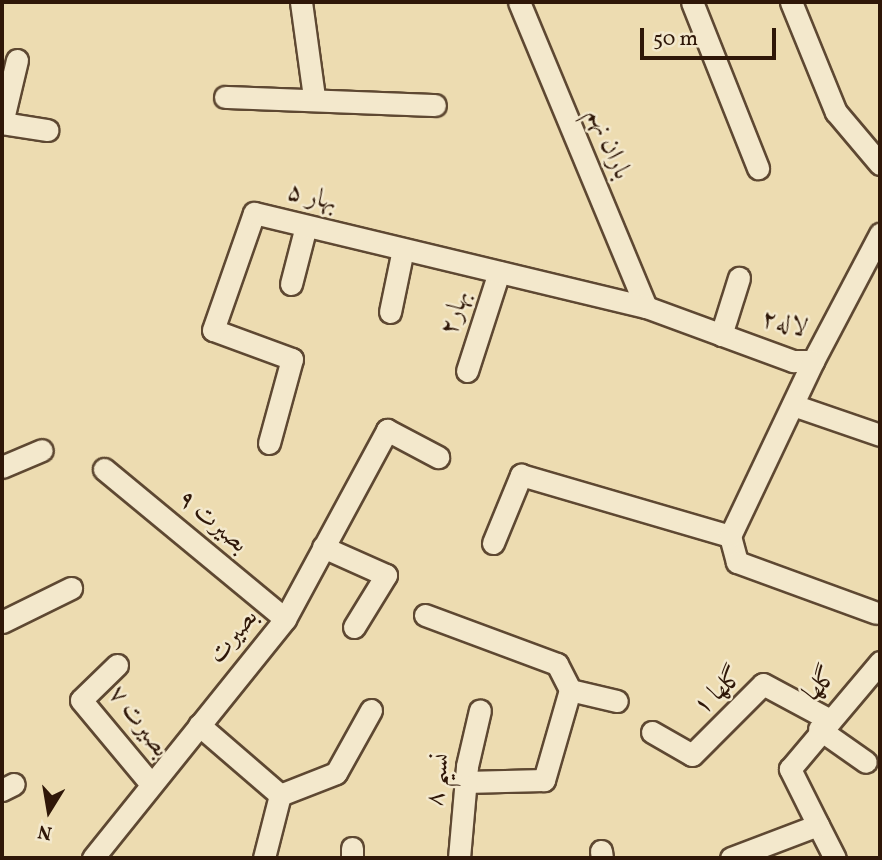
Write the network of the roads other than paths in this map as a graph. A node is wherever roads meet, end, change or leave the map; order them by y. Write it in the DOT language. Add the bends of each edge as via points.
graph roads {
  1 [pos="301,2"];
  2 [pos="519,2"];
  3 [pos="692,2"];
  4 [pos="791,2"];
  5 [pos="17,60"];
  6 [pos="225,97"];
  7 [pos="314,97"];
  8 [pos="435,105"];
  9 [pos="47,130"];
  10 [pos="880,164"];
  11 [pos="758,168"];
  12 [pos="306,226"];
  13 [pos="880,234"];
  14 [pos="403,248"];
  15 [pos="499,272"];
  16 [pos="739,278"];
  17 [pos="291,284"];
  18 [pos="646,307"];
  19 [pos="390,313"];
  20 [pos="721,335"];
  21 [pos="813,361"];
  22 [pos="467,371"];
  23 [pos="793,405"];
  24 [pos="880,435"];
  25 [pos="269,443"];
  26 [pos="42,450"];
  27 [pos="438,457"];
  28 [pos="2,467"];
  29 [pos="104,469"];
  30 [pos="730,536"];
  31 [pos="493,542"];
  32 [pos="323,547"];
  33 [pos="71,588"];
  34 [pos="876,613"];
  35 [pos="425,615"];
  36 [pos="285,619"];
  37 [pos="2,622"];
  38 [pos="354,627"];
  39 [pos="880,662"];
  40 [pos="117,665"];
  41 [pos="570,690"];
  42 [pos="617,701"];
  43 [pos="371,710"];
  44 [pos="480,710"];
  45 [pos="823,724"];
  46 [pos="199,725"];
  47 [pos="652,732"];
  48 [pos="866,762"];
  49 [pos="465,782"];
  50 [pos="151,784"];
  51 [pos="280,795"];
  52 [pos="818,825"];
  53 [pos="93,858"];
  54 [pos="264,858"];
  55 [pos="459,858"];
  56 [pos="732,858"];
  57 [pos="835,858"];
  1 -- 7 [label="street"];
  2 -- 18 [label="street, باران نهم"];
  3 -- 11 [label="street"];
  4 -- 10 [label="street" via="836,112"];
  5 -- 9 [label="street" via="2,122"];
  6 -- 7 [label="street"];
  7 -- 8 [label="street"];
  12 -- 14 [label="street, بهار ۵"];
  12 -- 17 [label="street"];
  12 -- 25 [label="street, بهار ۵" via="254,213 213,330 292,359"];
  13 -- 21 [label="street, لاله۲"];
  14 -- 15 [label="street, بهار ۵"];
  14 -- 19 [label="street"];
  15 -- 18 [label="street, بهار ۵"];
  15 -- 22 [label="street, بهار۲"];
  16 -- 20 [label="street"];
  18 -- 20 [label="street, لاله۲"];
  20 -- 21 [label="street, لاله۲" via="793,362"];
  21 -- 23 [label="street"];
  23 -- 24 [label="street"];
  23 -- 30 [label="street"];
  26 -- 28 [label="street"];
  27 -- 32 [label="street, بصیرت" via="387,429"];
  29 -- 36 [label="street, بصیرت ۹"];
  30 -- 31 [label="street" via="521,475"];
  30 -- 34 [label="street" via="737,562"];
  32 -- 36 [label="street, بصیرت"];
  32 -- 38 [label="street" via="386,575"];
  33 -- 37 [label="street"];
  35 -- 41 [label="street" via="557,664"];
  36 -- 46 [label="street, بصیرت"];
  39 -- 45 [label="street, گلها"];
  40 -- 50 [label="street, بصیرت ۷" via="81,699"];
  41 -- 42 [label="street"];
  41 -- 49 [label="street" via="544,780"];
  43 -- 51 [label="street" via="337,773"];
  44 -- 49 [label="street, نسیم ۸"];
  45 -- 47 [label="street, گلها ۱" via="764,684 692,755"];
  45 -- 48 [label="street"];
  45 -- 52 [label="street, گلها" via="790,769"];
  46 -- 50 [label="street, بصیرت"];
  46 -- 51 [label="street"];
  49 -- 55 [label="street, نسیم ۸"];
  50 -- 53 [label="street, بصیرت"];
  51 -- 54 [label="street"];
  52 -- 56 [label="street"];
  52 -- 57 [label="street"];
}
